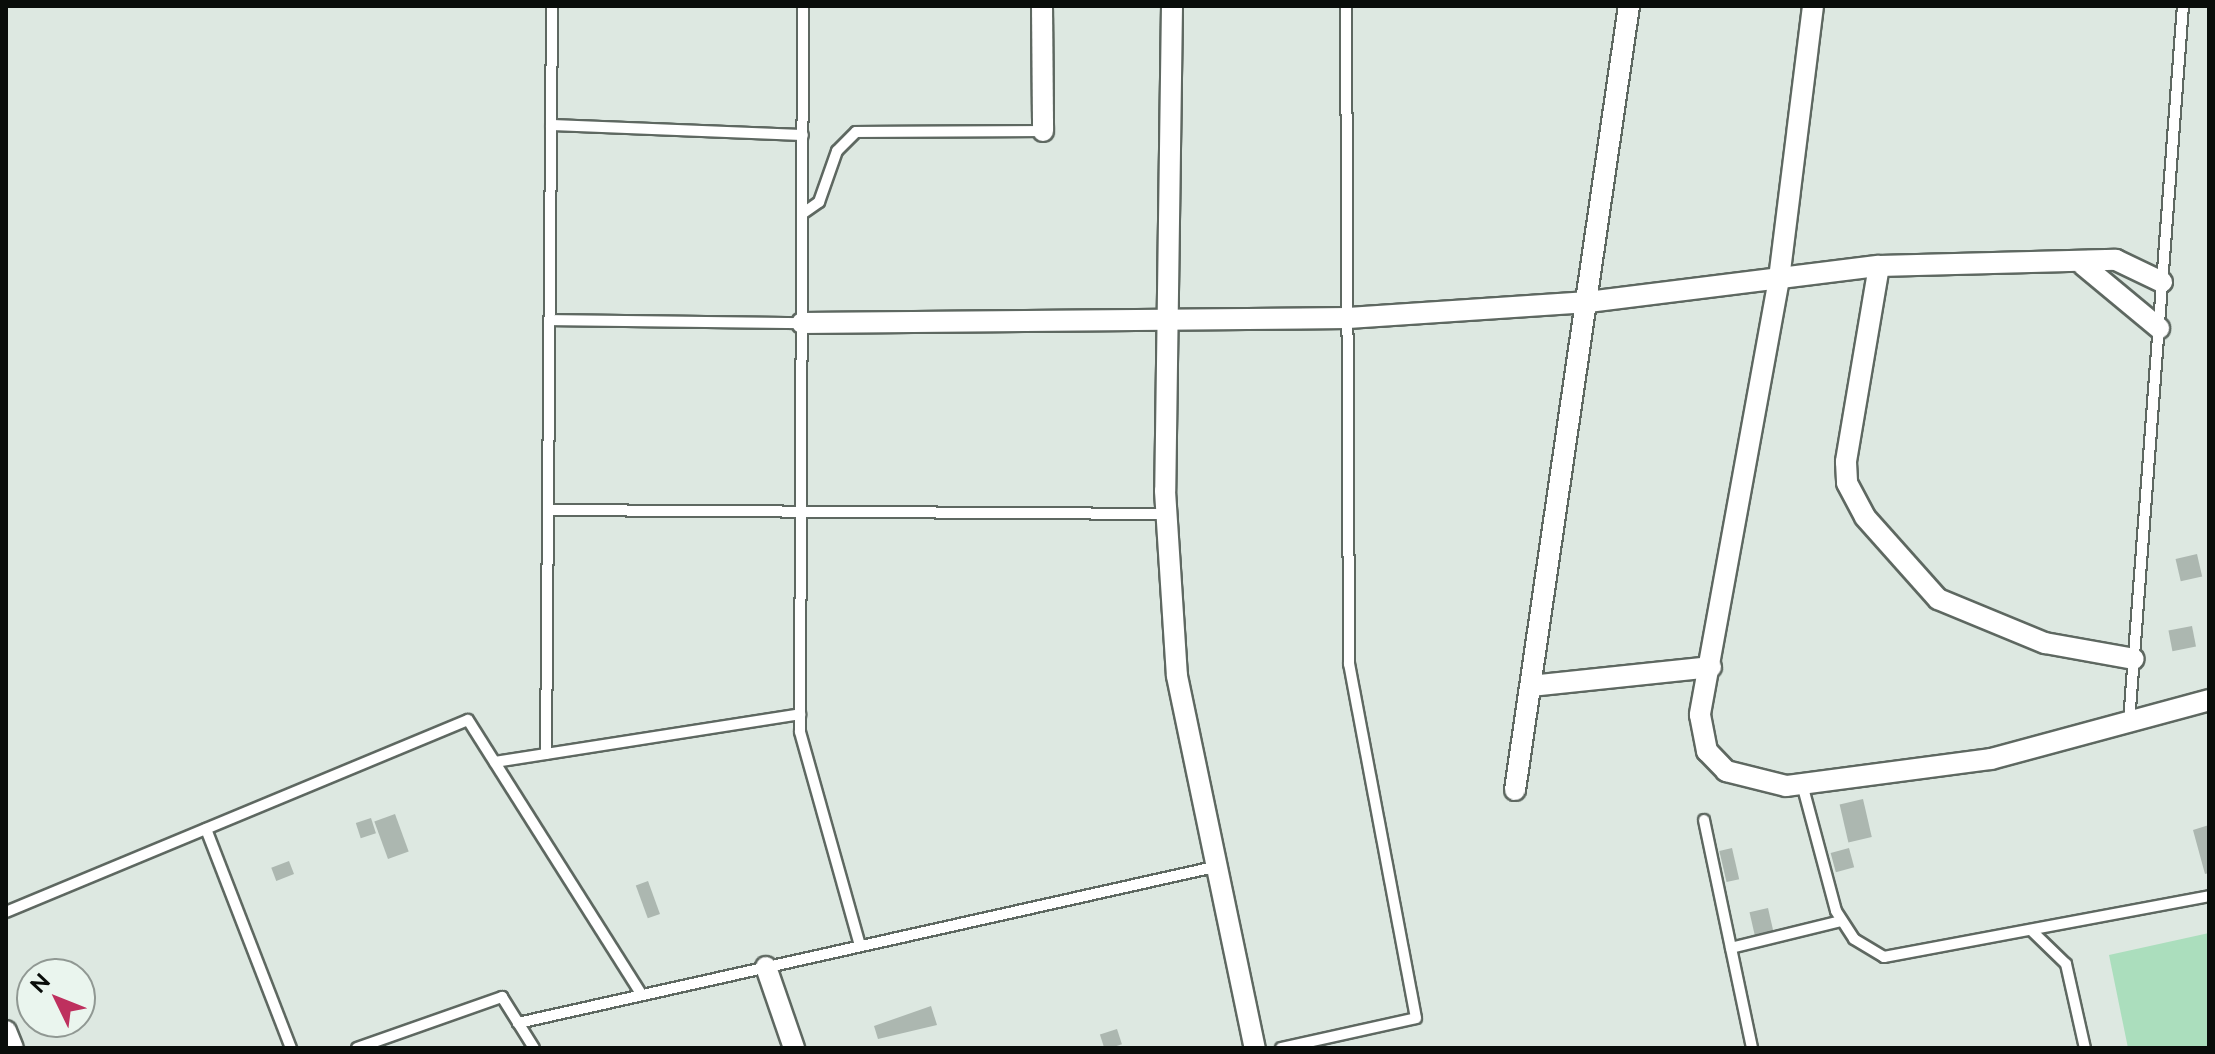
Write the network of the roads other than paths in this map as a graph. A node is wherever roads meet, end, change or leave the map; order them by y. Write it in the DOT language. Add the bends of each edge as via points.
graph roads {
  1 [pos="552,6"];
  2 [pos="803,6"];
  3 [pos="1042,6"];
  4 [pos="1172,6"];
  5 [pos="1346,6"];
  6 [pos="1629,6"];
  7 [pos="1813,6"];
  8 [pos="2183,6"];
  9 [pos="551,125"];
  10 [pos="1043,131"];
  11 [pos="803,135"];
  12 [pos="802,214"];
  13 [pos="2083,265"];
  14 [pos="1879,266"];
  15 [pos="1779,279"];
  16 [pos="2162,282"];
  17 [pos="1588,302"];
  18 [pos="1348,318"];
  19 [pos="549,320"];
  20 [pos="802,323"];
  21 [pos="1167,325"];
  22 [pos="2159,328"];
  23 [pos="548,510"];
  24 [pos="801,512"];
  25 [pos="1166,514"];
  26 [pos="2134,659"];
  27 [pos="1711,667"];
  28 [pos="1531,686"];
  29 [pos="2209,700"];
  30 [pos="800,714"];
  31 [pos="2129,725"];
  32 [pos="546,754"];
  33 [pos="495,762"];
  34 [pos="1802,784"];
  35 [pos="1515,790"];
  36 [pos="1704,820"];
  37 [pos="206,829"];
  38 [pos="1214,867"];
  39 [pos="2209,896"];
  40 [pos="6,912"];
  41 [pos="1841,921"];
  42 [pos="2032,932"];
  43 [pos="860,946"];
  44 [pos="1731,948"];
  45 [pos="766,967"];
  46 [pos="642,995"];
  47 [pos="518,1023"];
  48 [pos="6,1031"];
  49 [pos="13,1048"];
  50 [pos="291,1048"];
  51 [pos="357,1048"];
  52 [pos="534,1048"];
  53 [pos="794,1048"];
  54 [pos="1255,1048"];
  55 [pos="1281,1048"];
  56 [pos="1752,1048"];
  57 [pos="2085,1048"];
  1 -- 9 [label="lane"];
  2 -- 11 [label="lane"];
  3 -- 10 [label="street"];
  4 -- 21 [label="street"];
  5 -- 18 [label="lane"];
  6 -- 17 [label="street"];
  7 -- 15 [label="street"];
  8 -- 16 [label="lane"];
  9 -- 11 [label="lane"];
  9 -- 19 [label="lane"];
  10 -- 12 [label="lane" via="856,132 837,151 819,202"];
  11 -- 12 [label="lane"];
  12 -- 20 [label="lane"];
  13 -- 14 [label="street"];
  13 -- 16 [label="street" via="2116,260"];
  13 -- 22 [label="street"];
  14 -- 15 [label="street"];
  14 -- 26 [label="street" via="1846,462 1847,483 1865,517 1938,599 2045,643"];
  15 -- 17 [label="street"];
  15 -- 27 [label="street"];
  16 -- 22 [label="lane"];
  17 -- 18 [label="street"];
  17 -- 28 [label="street"];
  18 -- 21 [label="street"];
  18 -- 55 [label="lane" via="1349,664 1416,1018"];
  19 -- 20 [label="lane"];
  19 -- 23 [label="lane"];
  20 -- 21 [label="street"];
  20 -- 24 [label="lane"];
  21 -- 25 [label="street"];
  22 -- 26 [label="lane"];
  23 -- 24 [label="lane"];
  23 -- 32 [label="lane"];
  24 -- 25 [label="lane"];
  24 -- 30 [label="lane"];
  25 -- 38 [label="street" via="1177,676"];
  26 -- 31 [label="lane"];
  27 -- 28 [label="street"];
  27 -- 34 [label="street" via="1700,733 1715,762 1772,786"];
  28 -- 35 [label="street"];
  29 -- 31 [label="street"];
  30 -- 32 [label="lane"];
  30 -- 43 [label="lane" via="803,755"];
  31 -- 34 [label="street" via="1991,759"];
  32 -- 33 [label="lane"];
  33 -- 37 [label="lane" via="468,720"];
  33 -- 46 [label="lane"];
  34 -- 41 [label="lane"];
  36 -- 44 [label="lane"];
  37 -- 40 [label="lane"];
  37 -- 50 [label="lane"];
  38 -- 43 [label="lane"];
  38 -- 54 [label="street"];
  39 -- 42 [label="lane"];
  41 -- 42 [label="lane" via="1873,953 1898,958"];
  41 -- 44 [label="lane"];
  42 -- 57 [label="lane" via="2066,964"];
  43 -- 45 [label="lane"];
  44 -- 56 [label="lane"];
  45 -- 46 [label="lane"];
  45 -- 53 [label="street"];
  46 -- 47 [label="lane"];
  47 -- 51 [label="lane" via="502,997"];
  47 -- 52 [label="lane"];
  48 -- 49 [label="street"];
}
